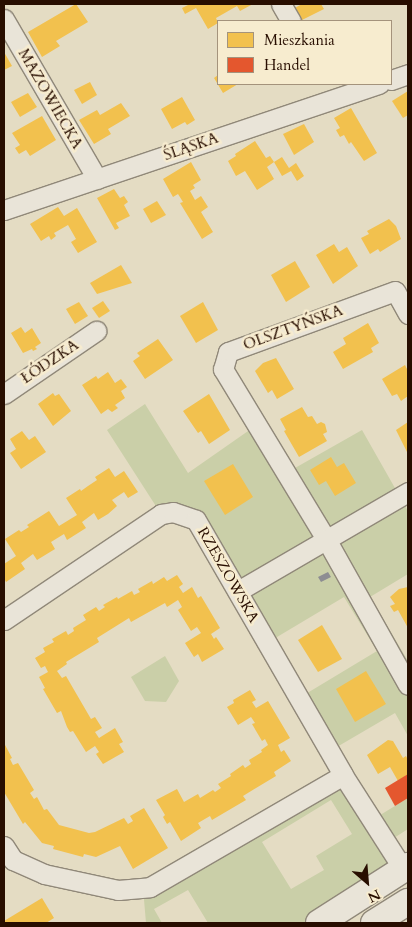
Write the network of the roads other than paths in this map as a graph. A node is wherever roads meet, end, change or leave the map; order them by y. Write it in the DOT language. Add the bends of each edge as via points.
graph roads {
  1 [pos="281,4"];
  2 [pos="4,19"];
  3 [pos="290,20"];
  4 [pos="408,74"];
  5 [pos="392,80"];
  6 [pos="372,85"];
  7 [pos="332,91"];
  8 [pos="97,179"];
  9 [pos="4,210"];
  10 [pos="408,314"];
  11 [pos="96,331"];
  12 [pos="4,394"];
  13 [pos="408,492"];
  14 [pos="326,539"];
  15 [pos="238,591"];
  16 [pos="4,620"];
  17 [pos="408,686"];
  18 [pos="343,774"];
  19 [pos="4,846"];
  20 [pos="406,868"];
  21 [pos="408,902"];
  22 [pos="319,923"];
  23 [pos="374,923"];
  1 -- 3 [label="street"];
  2 -- 8 [label="street, MAZOWIECKA"];
  4 -- 5 [label="street"];
  6 -- 7 [label="street, ŚLĄSKA"];
  7 -- 8 [label="street, ŚLĄSKA"];
  8 -- 9 [label="street, ŚLĄSKA"];
  10 -- 14 [label="street, OLSZTYŃSKA" via="395,291 228,352 223,369"];
  11 -- 12 [label="street, ŁÓDZKA"];
  13 -- 14 [label="street"];
  14 -- 15 [label="street"];
  14 -- 17 [label="street, OLSZTYŃSKA"];
  15 -- 16 [label="street, RZESZOWSKA" via="196,520 172,512 161,514"];
  15 -- 18 [label="street, RZESZOWSKA"];
  18 -- 19 [label="street" via="150,887 118,890 44,874 13,860"];
  18 -- 20 [label="street, RZESZOWSKA"];
  20 -- 22 [label="street"];
  21 -- 23 [label="street"];
}
